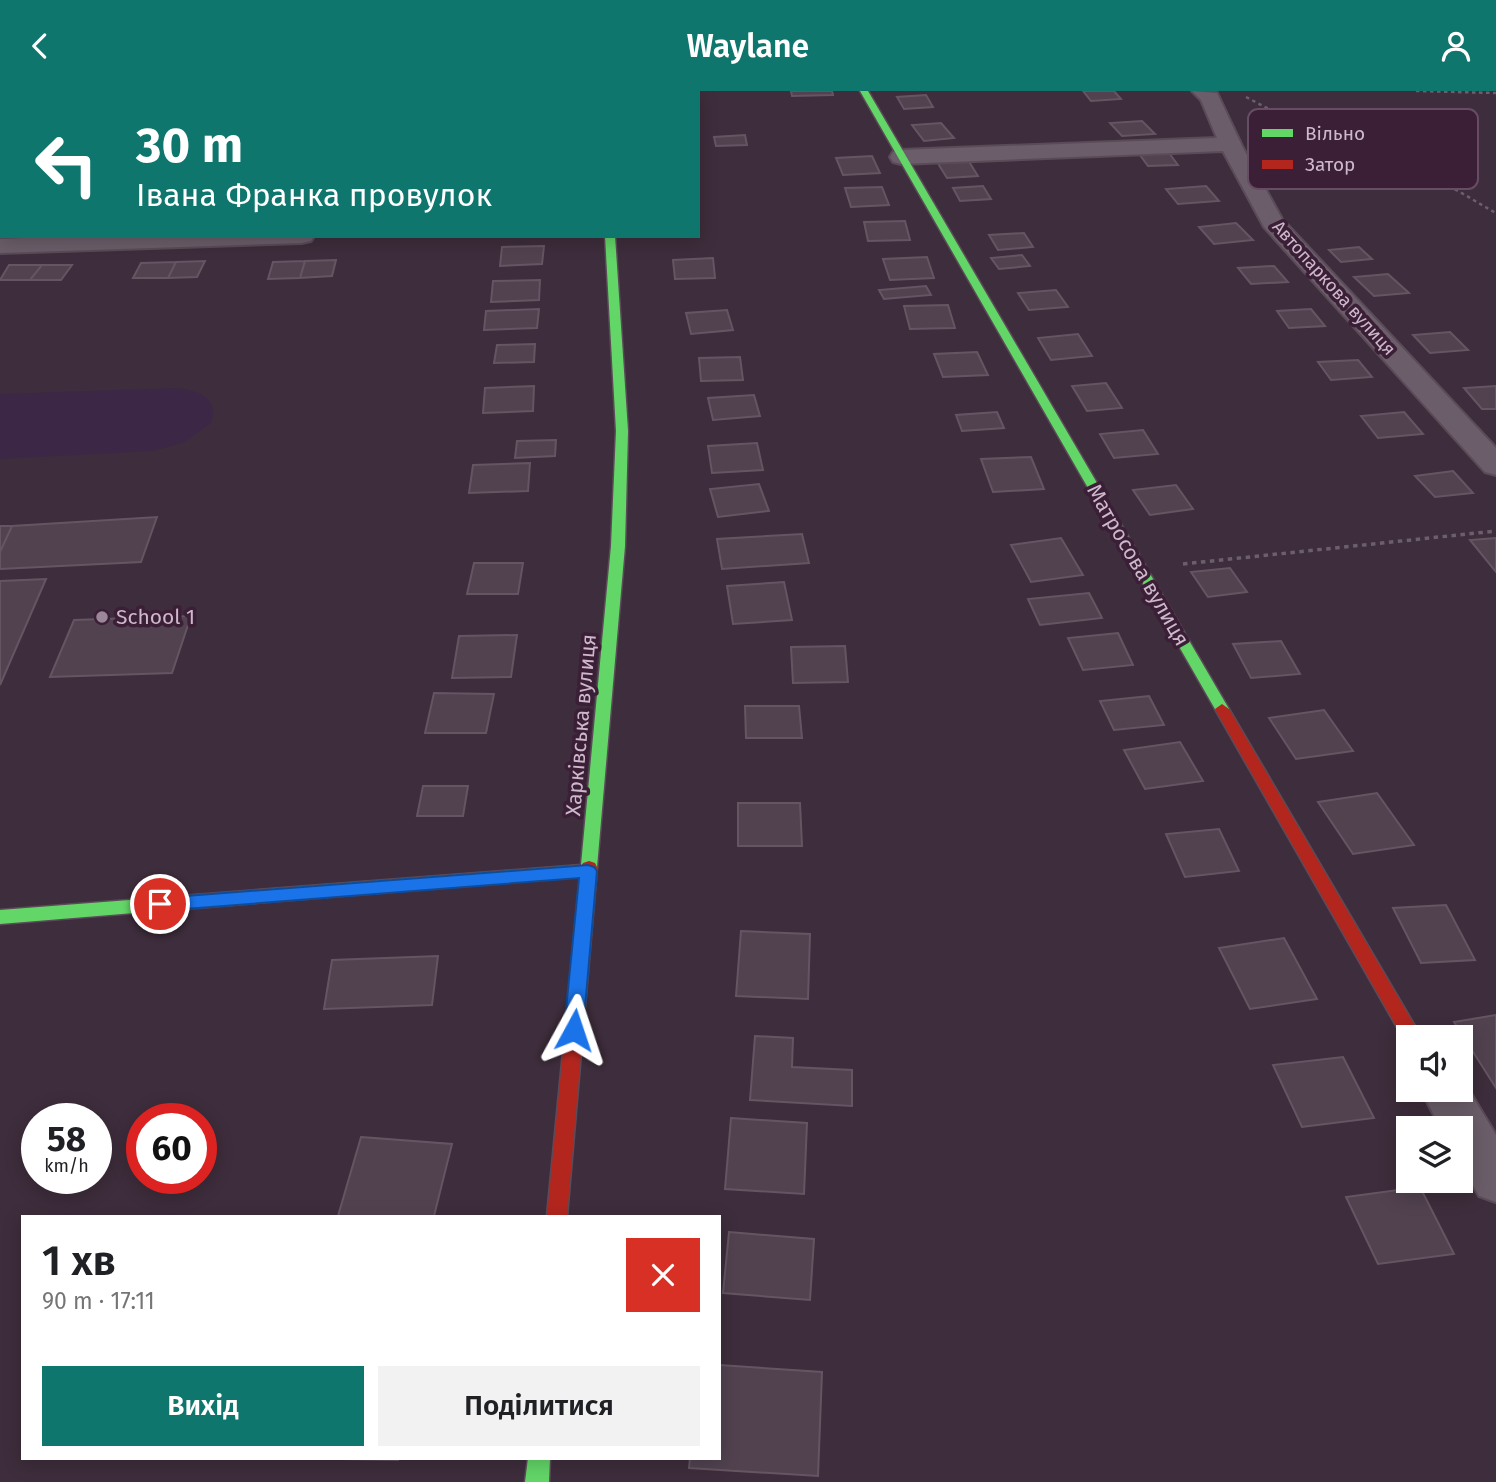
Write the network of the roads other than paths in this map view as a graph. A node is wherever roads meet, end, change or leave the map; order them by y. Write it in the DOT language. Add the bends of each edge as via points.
graph roads {
  1 [pos="864,91"];
  2 [pos="1202,91"];
  3 [pos="1230,144"];
  4 [pos="901,157"];
  5 [pos="1248,177"];
  6 [pos="1254,189"];
  7 [pos="204,238"];
  8 [pos="610,238"];
  9 [pos="107,240"];
  10 [pos="0,246"];
  11 [pos="1496,466"];
  12 [pos="588,871"];
  13 [pos="0,917"];
  14 [pos="1405,1025"];
  15 [pos="1451,1102"];
  16 [pos="1496,1180"];
  17 [pos="557,1215"];
  18 [pos="539,1460"];
  19 [pos="537,1482"];
  1 -- 4 [label="street, Матросова вулиця"];
  2 -- 3 [label="street, Автопаркова вулиця" via="1210,97"];
  3 -- 4 [label="street"];
  3 -- 5 [label="street, Автопаркова вулиця"];
  4 -- 14 [label="street, Матросова вулиця"];
  6 -- 11 [label="street, Автопаркова вулиця" via="1272,222"];
  7 -- 9 [label="street"];
  8 -- 12 [label="street, Харківська вулиця" via="622,431 618,546"];
  9 -- 10 [label="street"];
  12 -- 13 [label="street"];
  12 -- 17 [label="street, Харківська вулиця"];
  15 -- 16 [label="street"];
  18 -- 19 [label="street"];
}
